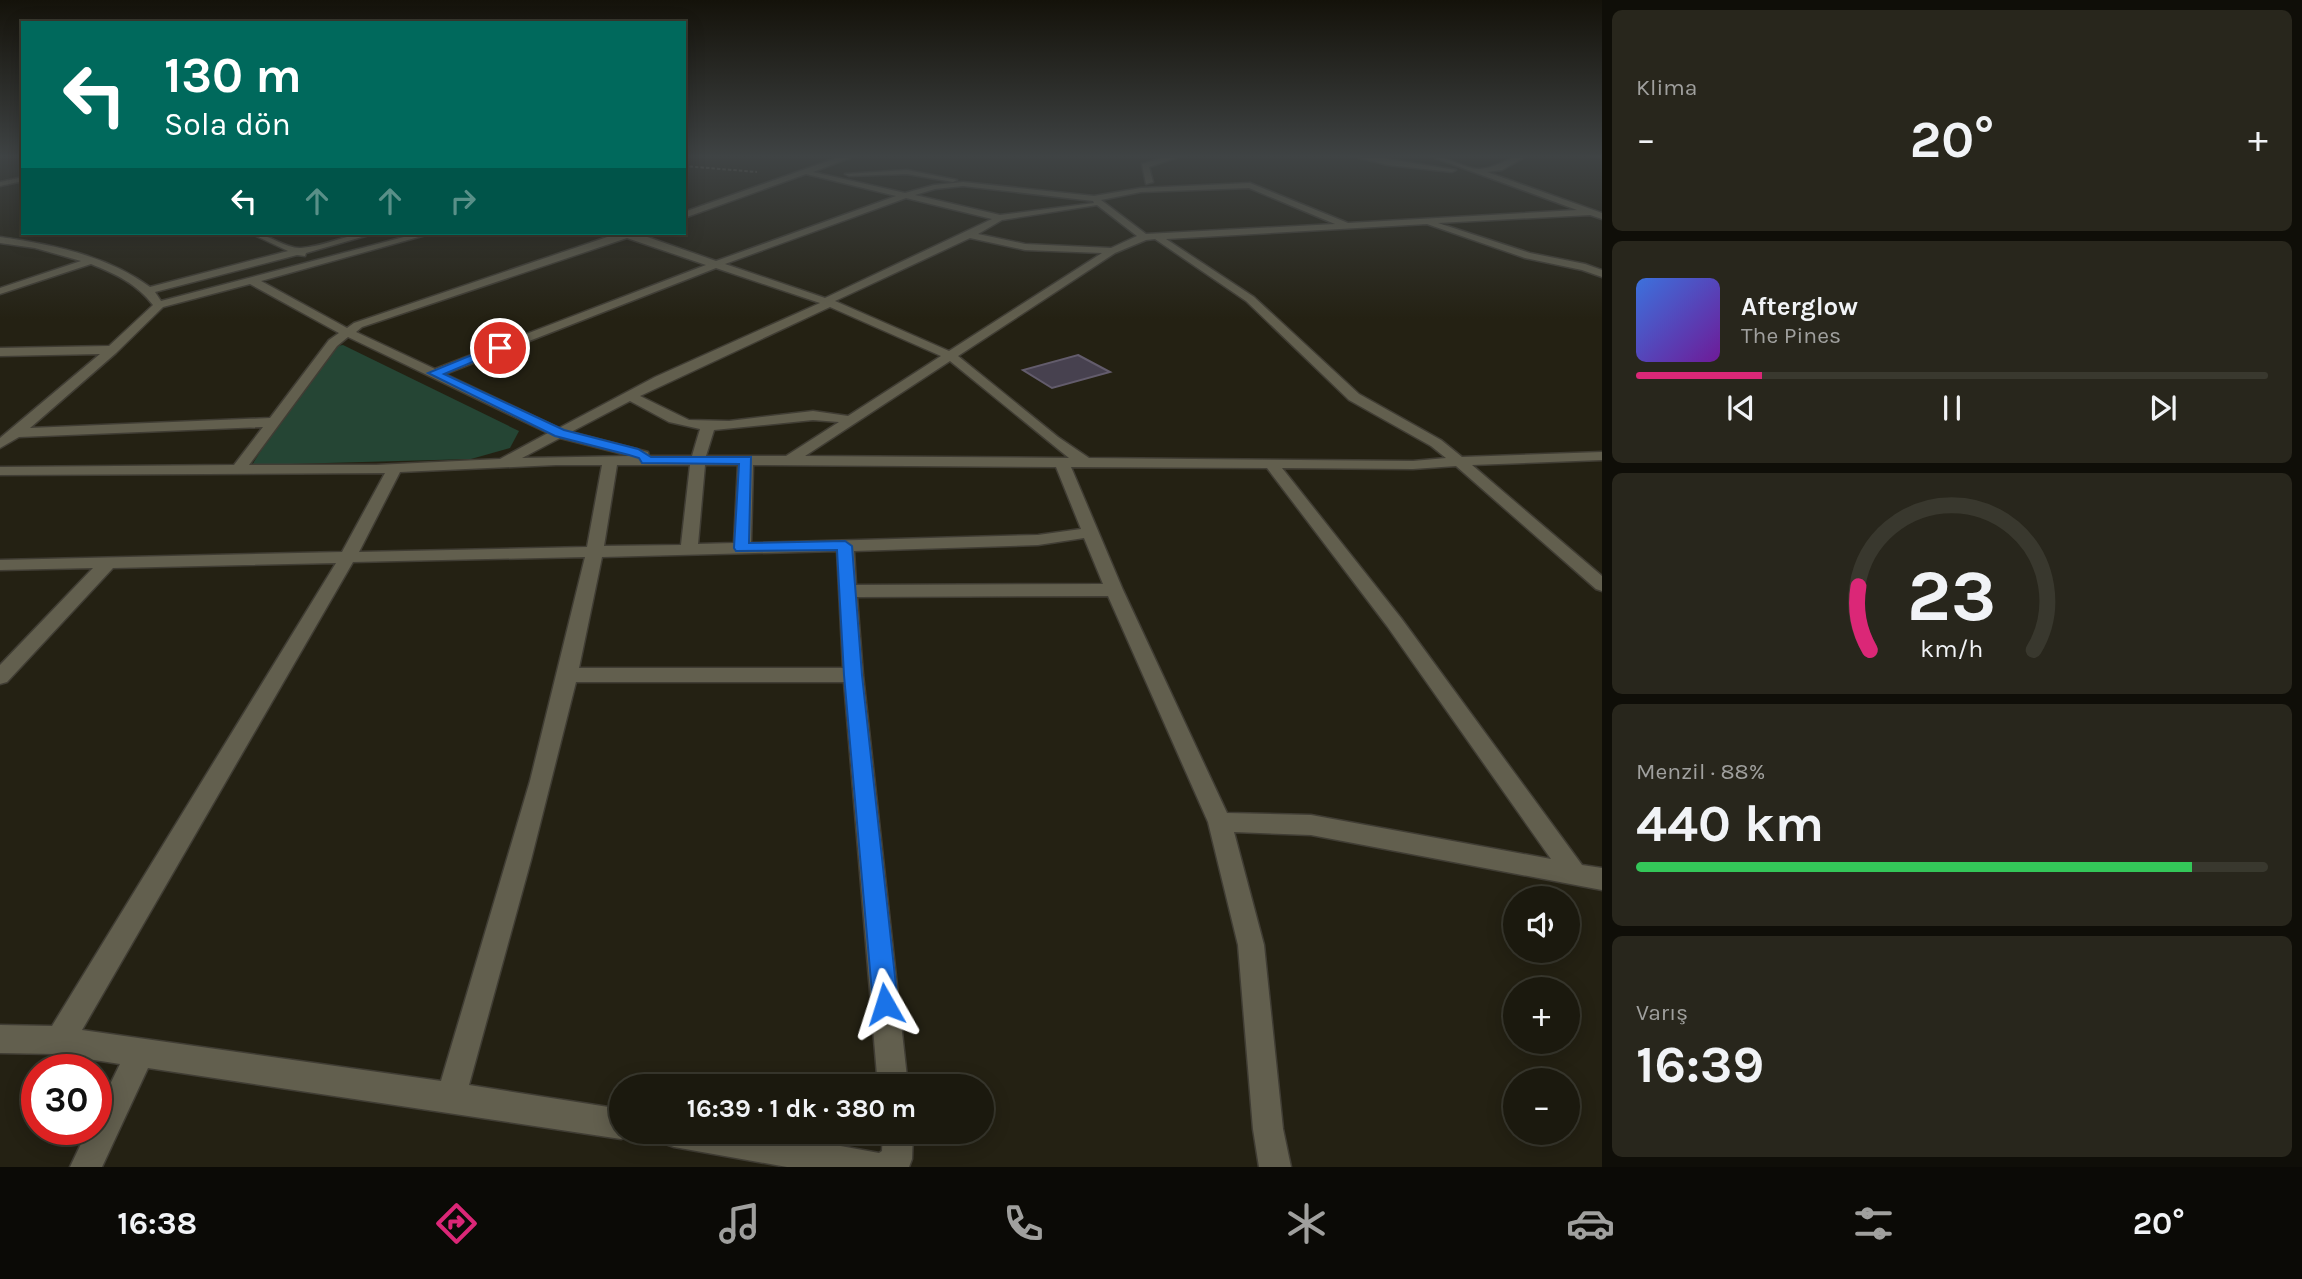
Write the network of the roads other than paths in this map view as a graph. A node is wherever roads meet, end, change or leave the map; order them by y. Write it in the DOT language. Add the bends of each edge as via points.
graph roads {
  1 [pos="868,209"];
  2 [pos="963,209"];
  3 [pos="1053,209"];
  4 [pos="1110,209"];
  5 [pos="1308,209"];
  6 [pos="1583,209"];
  7 [pos="1590,212"];
  8 [pos="1602,216"];
  9 [pos="1000,218"];
  10 [pos="1424,221"];
  11 [pos="1346,225"];
  12 [pos="24,235"];
  13 [pos="259,235"];
  14 [pos="363,235"];
  15 [pos="421,235"];
  16 [pos="621,235"];
  17 [pos="633,235"];
  18 [pos="969,235"];
  19 [pos="1150,236"];
  20 [pos="5,241"];
  21 [pos="1112,251"];
  22 [pos="299,252"];
  23 [pos="91,261"];
  24 [pos="318,262"];
  25 [pos="717,264"];
  26 [pos="1602,274"];
  27 [pos="251,280"];
  28 [pos="0,291"];
  29 [pos="147,291"];
  30 [pos="828,302"];
  31 [pos="159,305"];
  32 [pos="346,332"];
  33 [pos="112,351"];
  34 [pos="0,352"];
  35 [pos="950,356"];
  36 [pos="434,373"];
  37 [pos="631,396"];
  38 [pos="850,420"];
  39 [pos="275,422"];
  40 [pos="708,426"];
  41 [pos="16,433"];
  42 [pos="559,433"];
  43 [pos="0,444"];
  44 [pos="1602,456"];
  45 [pos="698,460"];
  46 [pos="746,460"];
  47 [pos="789,460"];
  48 [pos="610,461"];
  49 [pos="647,461"];
  50 [pos="1061,461"];
  51 [pos="1084,462"];
  52 [pos="1459,462"];
  53 [pos="501,464"];
  54 [pos="1272,466"];
  55 [pos="395,468"];
  56 [pos="239,470"];
  57 [pos="0,471"];
  58 [pos="1090,532"];
  59 [pos="845,546"];
  60 [pos="742,548"];
  61 [pos="689,549"];
  62 [pos="597,550"];
  63 [pos="348,556"];
  64 [pos="108,563"];
  65 [pos="0,565"];
  66 [pos="1602,585"];
  67 [pos="1114,590"];
  68 [pos="848,591"];
  69 [pos="568,675"];
  70 [pos="853,675"];
  71 [pos="0,677"];
  72 [pos="1220,822"];
  73 [pos="1575,874"];
  74 [pos="1602,879"];
  75 [pos="0,1039"];
  76 [pos="60,1040"];
  77 [pos="140,1054"];
  78 [pos="892,1074"];
  79 [pos="451,1096"];
  80 [pos="609,1122"];
  81 [pos="743,1144"];
  82 [pos="898,1144"];
  83 [pos="86,1167"];
  84 [pos="875,1167"];
  85 [pos="886,1167"];
  86 [pos="1275,1167"];
  1 -- 25 [label="street"];
  2 -- 9 [label="street"];
  3 -- 9 [label="street"];
  4 -- 19 [label="street"];
  5 -- 11 [label="street"];
  6 -- 7 [label="street"];
  7 -- 8 [label="street"];
  7 -- 10 [label="street"];
  9 -- 18 [label="street"];
  10 -- 11 [label="street"];
  10 -- 26 [label="street" via="1521,254"];
  11 -- 19 [label="street"];
  12 -- 20 [label="street"];
  13 -- 22 [label="street"];
  14 -- 22 [label="street"];
  15 -- 24 [label="street"];
  16 -- 32 [label="street"];
  17 -- 25 [label="street"];
  18 -- 21 [label="street" via="1025,247"];
  18 -- 30 [label="street"];
  19 -- 21 [label="street"];
  19 -- 52 [label="street" via="1250,299 1354,397 1436,443"];
  20 -- 23 [label="street"];
  21 -- 35 [label="street"];
  22 -- 24 [label="street"];
  22 -- 29 [label="street"];
  23 -- 28 [label="street"];
  23 -- 29 [label="street"];
  24 -- 27 [label="street"];
  25 -- 30 [label="street"];
  25 -- 36 [label="street"];
  27 -- 31 [label="street"];
  27 -- 32 [label="street"];
  29 -- 31 [label="street"];
  30 -- 35 [label="street"];
  30 -- 37 [label="street"];
  31 -- 33 [label="street"];
  32 -- 36 [label="street"];
  32 -- 39 [label="street"];
  33 -- 34 [label="street"];
  33 -- 41 [label="street"];
  35 -- 38 [label="street"];
  35 -- 51 [label="street"];
  36 -- 42 [label="street"];
  37 -- 40 [label="street" via="681,422"];
  37 -- 42 [label="street"];
  38 -- 40 [label="street" via="824,417"];
  38 -- 47 [label="street"];
  39 -- 41 [label="street"];
  39 -- 56 [label="street"];
  40 -- 45 [label="street"];
  41 -- 43 [label="street"];
  42 -- 49 [label="street" via="634,452"];
  42 -- 53 [label="street"];
  44 -- 52 [label="street"];
  45 -- 46 [label="street"];
  45 -- 49 [label="street"];
  45 -- 61 [label="street"];
  46 -- 47 [label="street"];
  46 -- 60 [label="street"];
  47 -- 50 [label="street"];
  48 -- 49 [label="street"];
  48 -- 53 [label="street"];
  48 -- 62 [label="street"];
  50 -- 51 [label="street"];
  50 -- 58 [label="street"];
  51 -- 54 [label="street"];
  52 -- 54 [label="street"];
  52 -- 66 [label="street"];
  53 -- 55 [label="street"];
  54 -- 73 [label="street" via="1394,622"];
  55 -- 56 [label="street"];
  55 -- 63 [label="street"];
  56 -- 57 [label="street"];
  58 -- 59 [label="street" via="1038,540"];
  58 -- 67 [label="street"];
  59 -- 60 [label="street"];
  59 -- 68 [label="street"];
  60 -- 61 [label="street"];
  61 -- 62 [label="street"];
  62 -- 63 [label="street"];
  62 -- 69 [label="street"];
  63 -- 64 [label="street"];
  63 -- 76 [label="street"];
  64 -- 65 [label="street"];
  64 -- 71 [label="street"];
  67 -- 68 [label="street"];
  67 -- 72 [label="street"];
  68 -- 70 [label="street"];
  69 -- 70 [label="street"];
  69 -- 79 [label="street"];
  70 -- 78 [label="street"];
  72 -- 73 [label="street" via="1311,825"];
  72 -- 86 [label="street" via="1251,945"];
  73 -- 74 [label="street"];
  75 -- 76 [label="street"];
  76 -- 77 [label="street"];
  77 -- 79 [label="street"];
  77 -- 83 [label="street"];
  79 -- 80 [label="street"];
  81 -- 84 [label="street"];
  82 -- 85 [label="street" via="897,1159"];
}
